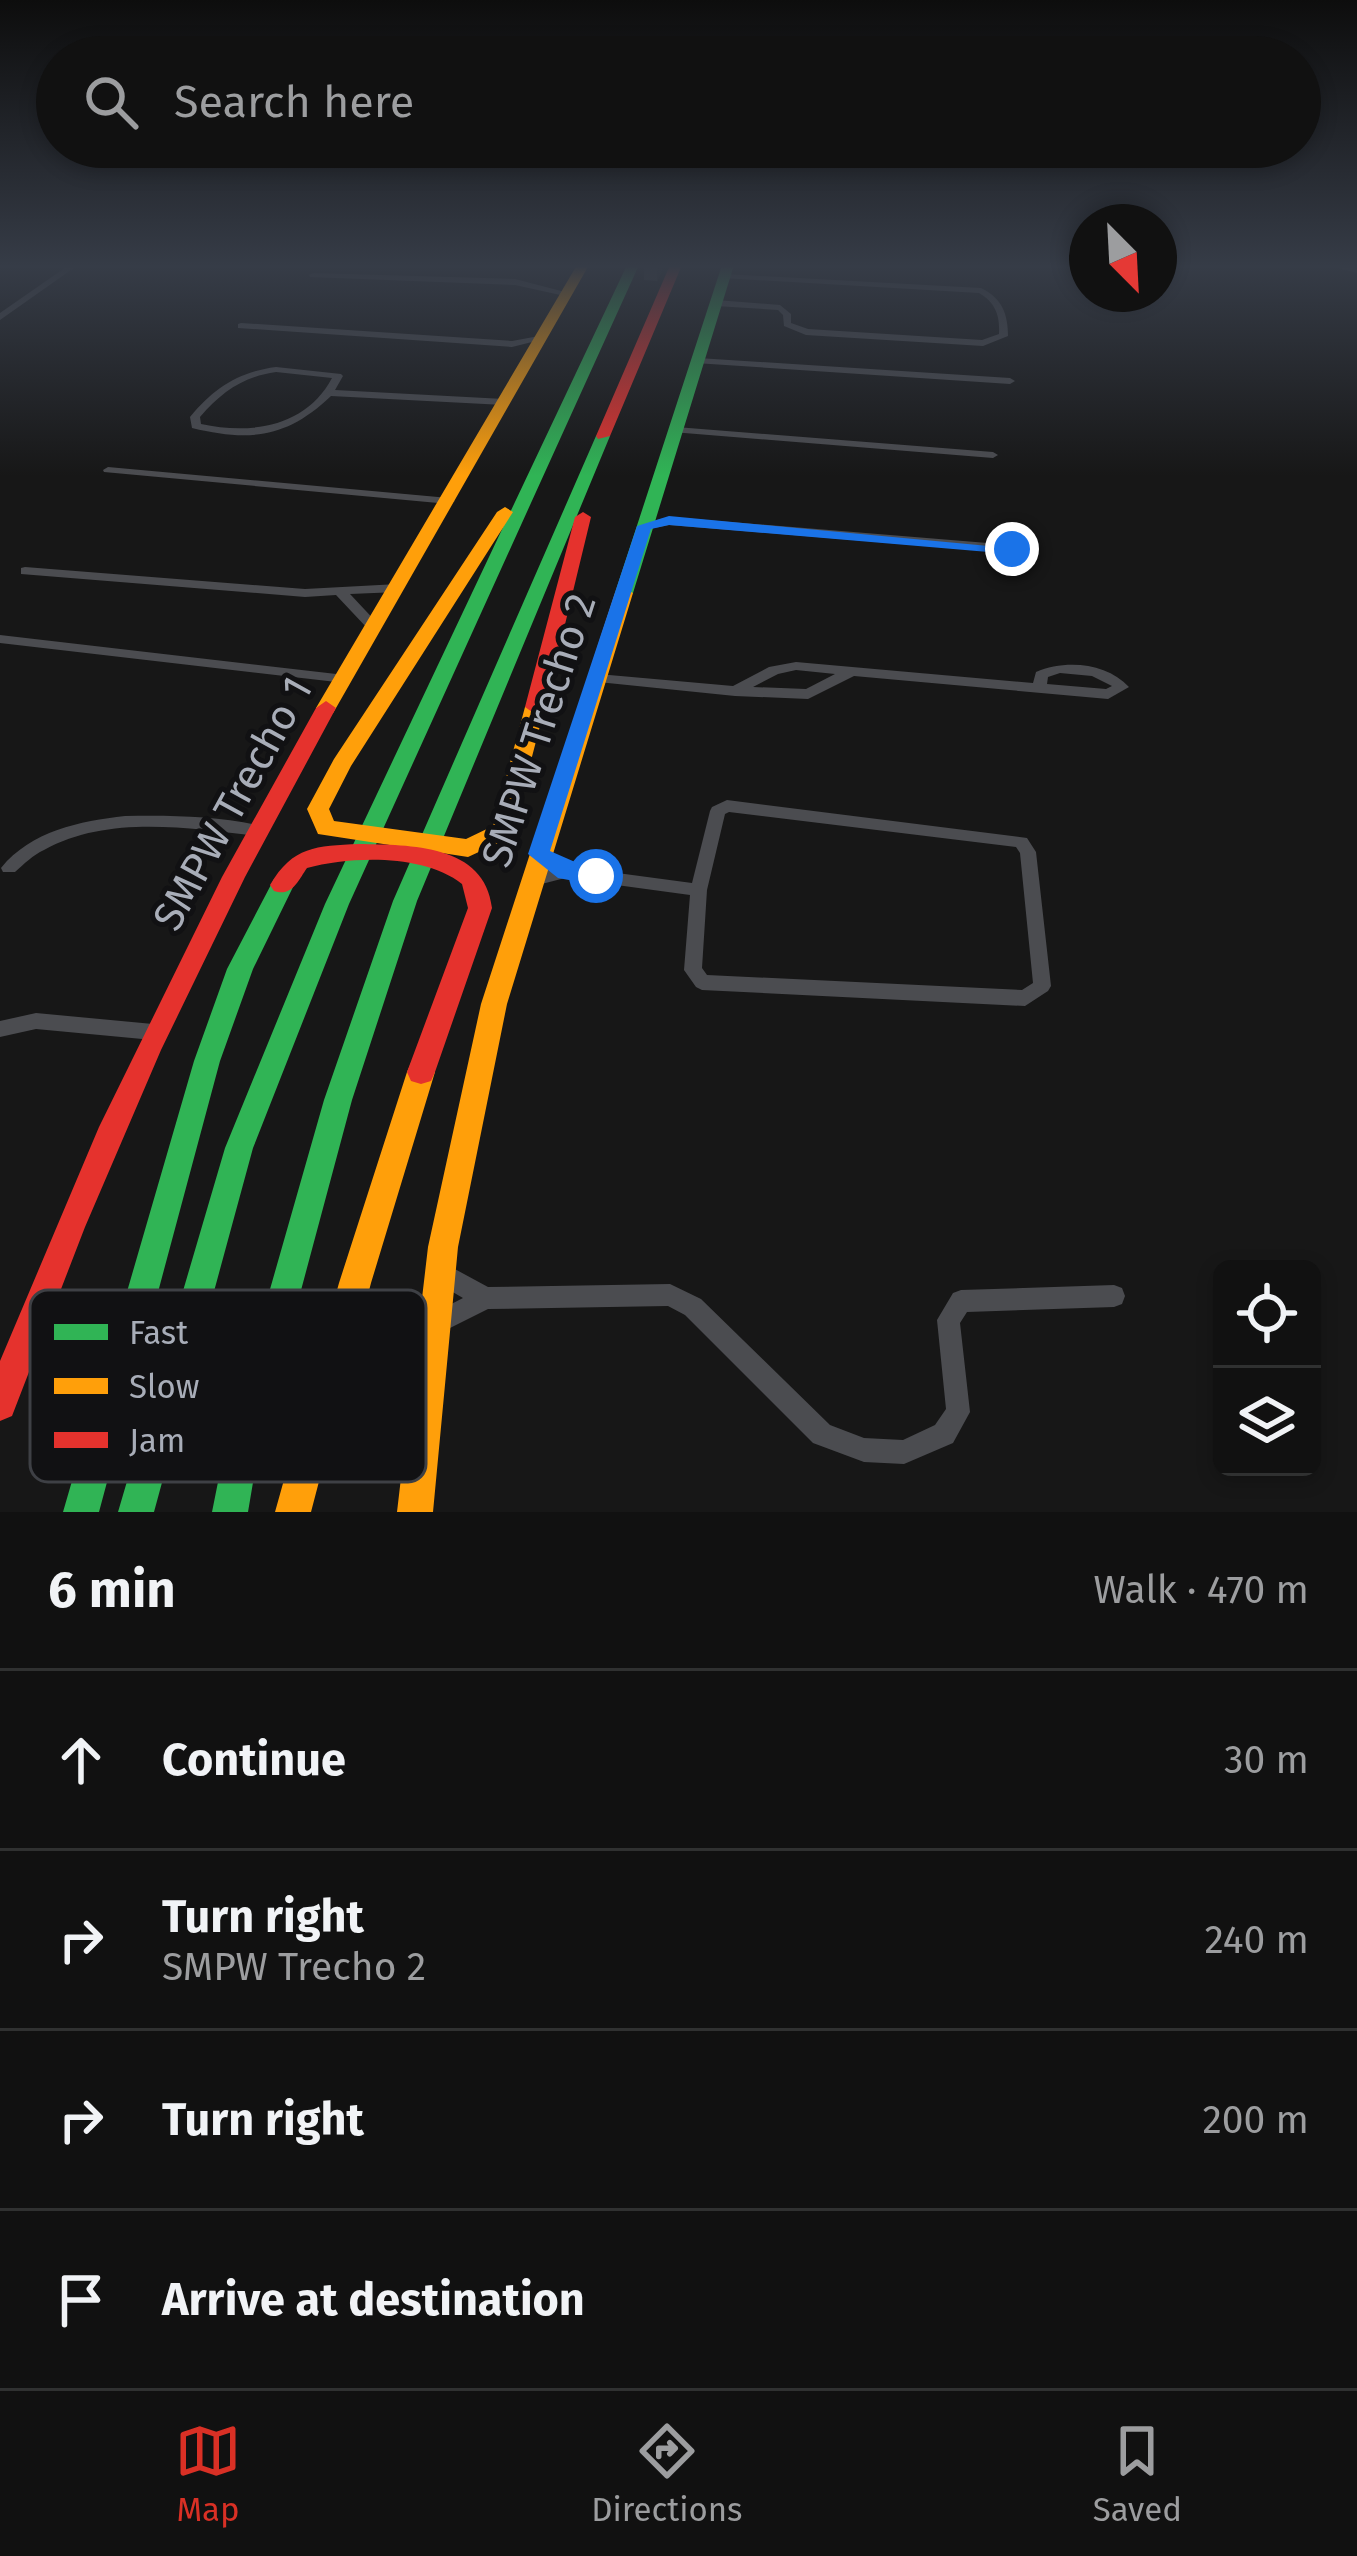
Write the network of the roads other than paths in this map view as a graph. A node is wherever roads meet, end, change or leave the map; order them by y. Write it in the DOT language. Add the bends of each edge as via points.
graph roads {
  1 [pos="385,336"];
  2 [pos="534,336"];
  3 [pos="600,336"];
  4 [pos="647,336"];
  5 [pos="706,336"];
  6 [pos="863,336"];
  7 [pos="1003,336"];
  8 [pos="528,345"];
  9 [pos="698,361"];
  10 [pos="1010,381"];
  11 [pos="329,393"];
  12 [pos="504,402"];
  13 [pos="676,430"];
  14 [pos="993,455"];
  15 [pos="541,459"];
  16 [pos="595,462"];
  17 [pos="108,470"];
  18 [pos="444,495"];
  19 [pos="654,519"];
  20 [pos="1012,549"];
  21 [pos="26,571"];
  22 [pos="398,588"];
  23 [pos="342,594"];
  24 [pos="373,626"];
  25 [pos="0,639"];
  26 [pos="855,670"];
  27 [pos="598,678"];
  28 [pos="345,679"];
  29 [pos="1040,687"];
  30 [pos="735,691"];
  31 [pos="256,830"];
  32 [pos="539,854"];
  33 [pos="9,868"];
  34 [pos="565,872"];
  35 [pos="530,881"];
  36 [pos="699,890"];
  37 [pos="0,1029"];
  38 [pos="153,1032"];
  39 [pos="440,1272"];
  40 [pos="42,1290"];
  41 [pos="143,1290"];
  42 [pos="199,1290"];
  43 [pos="285,1290"];
  44 [pos="349,1290"];
  45 [pos="1114,1296"];
  46 [pos="486,1298"];
  47 [pos="30,1322"];
  48 [pos="434,1325"];
  49 [pos="0,1404"];
  50 [pos="426,1404"];
  51 [pos="89,1482"];
  52 [pos="144,1482"];
  53 [pos="236,1482"];
  54 [pos="301,1482"];
  55 [pos="418,1482"];
  56 [pos="81,1512"];
  57 [pos="136,1512"];
  58 [pos="230,1512"];
  59 [pos="293,1512"];
  60 [pos="415,1512"];
  1 -- 8 [label="street"];
  2 -- 8 [label="main road, SMPW Trecho 1"];
  3 -- 15 [label="main road"];
  4 -- 16 [label="main road"];
  5 -- 9 [label="main road, SMPW Trecho 2"];
  6 -- 7 [label="street" via="983,343"];
  8 -- 12 [label="main road, SMPW Trecho 1"];
  9 -- 10 [label="street"];
  9 -- 13 [label="main road, SMPW Trecho 2"];
  11 -- 11 [label="street" via="338,376 244,375 217,389 196,426 244,432 298,424"];
  11 -- 12 [label="street"];
  12 -- 18 [label="main road, SMPW Trecho 1"];
  13 -- 14 [label="street"];
  13 -- 19 [label="main road, SMPW Trecho 2"];
  15 -- 16 [label="main road" via="341,764 318,809 337,832 468,848 503,831"];
  15 -- 42 [label="main road" via="337,904 239,1148"];
  16 -- 43 [label="main road" via="405,901"];
  17 -- 18 [label="street"];
  18 -- 22 [label="main road, SMPW Trecho 1"];
  19 -- 20 [label="street"];
  19 -- 27 [label="main road, SMPW Trecho 2"];
  21 -- 23 [label="street"];
  22 -- 23 [label="street"];
  22 -- 24 [label="main road, SMPW Trecho 1"];
  23 -- 24 [label="street"];
  24 -- 28 [label="main road, SMPW Trecho 1"];
  25 -- 28 [label="street"];
  26 -- 29 [label="street"];
  26 -- 30 [label="street" via="808,694"];
  26 -- 30 [label="street" via="786,666"];
  27 -- 30 [label="street"];
  27 -- 32 [label="main road, SMPW Trecho 2"];
  28 -- 31 [label="main road, SMPW Trecho 1"];
  29 -- 29 [label="street" via="1052,668 1109,676 1122,687 1108,694"];
  31 -- 33 [label="street" via="125,821 50,836"];
  31 -- 38 [label="main road, SMPW Trecho 1"];
  32 -- 34 [label="street"];
  32 -- 35 [label="main road, SMPW Trecho 2"];
  34 -- 35 [label="street"];
  34 -- 36 [label="street"];
  35 -- 39 [label="main road, SMPW Trecho 2" via="494,1004"];
  36 -- 36 [label="street" via="693,970 711,985 1024,998 1042,986 1028,852 1015,839 727,806 718,811"];
  37 -- 38 [label="street" via="36,1021"];
  38 -- 40 [label="main road, SMPW Trecho 1"];
  39 -- 46 [label="street"];
  39 -- 48 [label="main road, SMPW Trecho 2"];
  41 -- 44 [label="main road" via="237,978 284,876 320,853 452,865 481,893"];
  45 -- 46 [label="street" via="961,1301 948,1320 955,1421 931,1444 904,1452 835,1443 694,1306 670,1295"];
  46 -- 48 [label="street"];
  47 -- 49 [label="main road, SMPW Trecho 1"];
  48 -- 50 [label="main road, SMPW Trecho 2"];
  51 -- 56 [label="main road"];
  52 -- 57 [label="main road"];
  53 -- 58 [label="main road"];
  54 -- 59 [label="main road"];
  55 -- 60 [label="main road, SMPW Trecho 2"];
}
